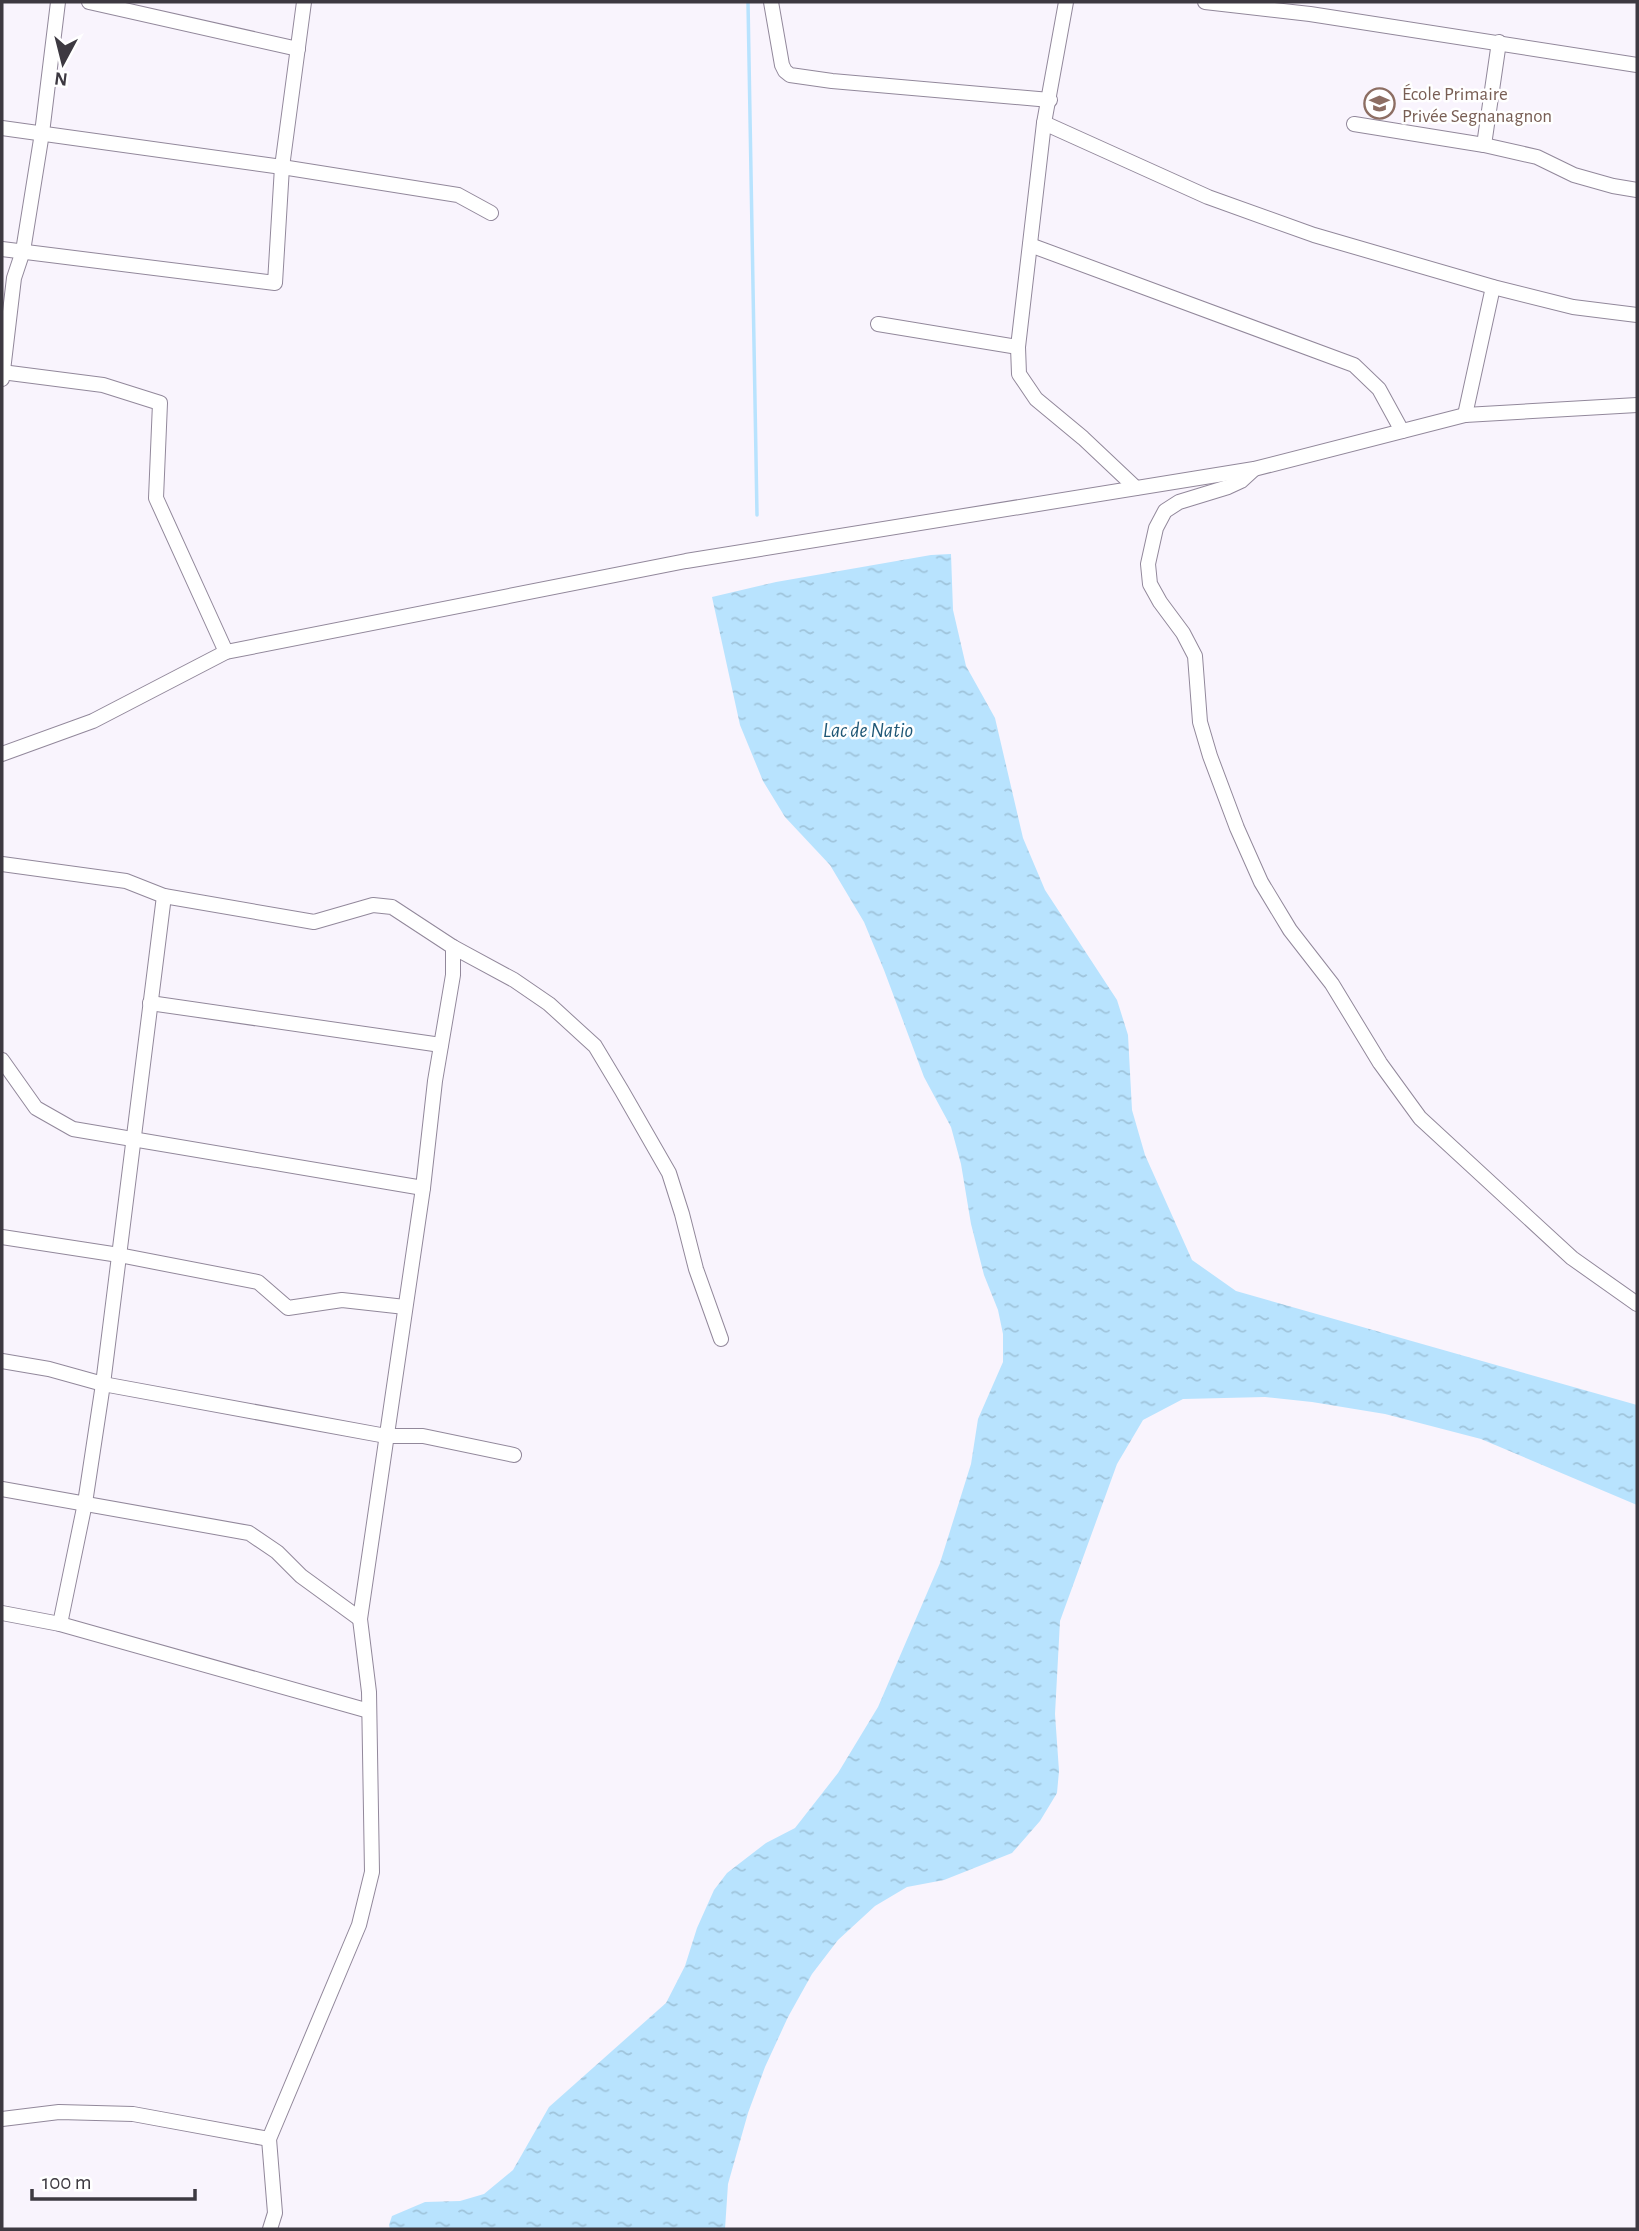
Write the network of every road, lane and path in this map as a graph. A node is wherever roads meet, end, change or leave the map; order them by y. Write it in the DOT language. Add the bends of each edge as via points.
graph roads {
  1 [pos="58,2"];
  2 [pos="89,2"];
  3 [pos="304,2"];
  4 [pos="771,2"];
  5 [pos="1066,2"];
  6 [pos="1205,2"];
  7 [pos="1310,8"];
  8 [pos="1499,42"];
  9 [pos="298,49"];
  10 [pos="1637,65"];
  11 [pos="1050,100"];
  12 [pos="1044,123"];
  13 [pos="1354,124"];
  14 [pos="2,128"];
  15 [pos="42,133"];
  16 [pos="1484,145"];
  17 [pos="282,167"];
  18 [pos="1637,190"];
  19 [pos="491,213"];
  20 [pos="1030,245"];
  21 [pos="2,248"];
  22 [pos="23,251"];
  23 [pos="1493,287"];
  24 [pos="1637,315"];
  25 [pos="878,324"];
  26 [pos="1018,347"];
  27 [pos="2,372"];
  28 [pos="2,379"];
  29 [pos="1637,405"];
  30 [pos="1465,415"];
  31 [pos="1402,431"];
  32 [pos="1254,469"];
  33 [pos="1136,488"];
  34 [pos="226,652"];
  35 [pos="2,754"];
  36 [pos="2,864"];
  37 [pos="164,896"];
  38 [pos="453,947"];
  39 [pos="150,1003"];
  40 [pos="442,1045"];
  41 [pos="2,1060"];
  42 [pos="132,1140"];
  43 [pos="423,1188"];
  44 [pos="2,1237"];
  45 [pos="119,1255"];
  46 [pos="1637,1304"];
  47 [pos="405,1307"];
  48 [pos="721,1339"];
  49 [pos="2,1361"];
  50 [pos="103,1384"];
  51 [pos="386,1436"];
  52 [pos="514,1455"];
  53 [pos="2,1489"];
  54 [pos="85,1503"];
  55 [pos="2,1613"];
  56 [pos="360,1619"];
  57 [pos="60,1623"];
  58 [pos="369,1711"];
  59 [pos="2,2119"];
  60 [pos="269,2139"];
  61 [pos="270,2229"];
  1 -- 15 [label="street"];
  2 -- 9 [label="street"];
  3 -- 9 [label="street"];
  4 -- 11 [label="street" via="782,65 790,75"];
  5 -- 11 [label="street"];
  6 -- 7 [label="street"];
  7 -- 8 [label="street"];
  8 -- 10 [label="street"];
  8 -- 16 [label="street"];
  9 -- 17 [label="street"];
  11 -- 12 [label="street"];
  12 -- 20 [label="street"];
  12 -- 23 [label="street" via="1208,197 1314,235"];
  13 -- 16 [label="street"];
  14 -- 15 [label="street"];
  15 -- 17 [label="street"];
  15 -- 22 [label="street"];
  16 -- 18 [label="street"];
  17 -- 19 [label="street" via="458,195"];
  17 -- 22 [label="street" via="275,284"];
  20 -- 26 [label="street"];
  20 -- 31 [label="street" via="1354,365 1379,389"];
  21 -- 22 [label="street"];
  22 -- 27 [label="street" via="14,278"];
  23 -- 24 [label="street" via="1573,307"];
  23 -- 30 [label="street"];
  25 -- 26 [label="street"];
  26 -- 33 [label="street" via="1019,374 1036,399"];
  27 -- 28 [label="street"];
  27 -- 34 [label="street" via="103,386 160,403 156,498"];
  29 -- 30 [label="street"];
  30 -- 31 [label="street"];
  31 -- 32 [label="street"];
  32 -- 33 [label="street"];
  32 -- 46 [label="street" via="1241,481 1165,511 1148,564 1150,584 1195,656 1200,722 1261,882 1420,1118 1572,1258"];
  33 -- 34 [label="street" via="687,561"];
  34 -- 35 [label="street" via="93,721"];
  36 -- 37 [label="street" via="126,881"];
  37 -- 38 [label="street" via="314,922 373,905 392,907"];
  37 -- 39 [label="street"];
  38 -- 40 [label="street"];
  38 -- 48 [label="street" via="549,1004 595,1046 669,1173"];
  39 -- 40 [label="street"];
  39 -- 42 [label="street"];
  40 -- 43 [label="street"];
  41 -- 42 [label="street" via="36,1108 73,1129"];
  42 -- 43 [label="street"];
  42 -- 45 [label="street"];
  43 -- 47 [label="street"];
  44 -- 45 [label="street"];
  45 -- 47 [label="street" via="258,1282 288,1308 342,1300"];
  45 -- 50 [label="street"];
  47 -- 51 [label="street"];
  49 -- 50 [label="street"];
  50 -- 51 [label="street"];
  50 -- 54 [label="street"];
  51 -- 52 [label="street" via="423,1436"];
  51 -- 56 [label="street"];
  53 -- 54 [label="street"];
  54 -- 56 [label="street" via="250,1534"];
  54 -- 57 [label="street"];
  55 -- 57 [label="street"];
  56 -- 58 [label="street"];
  57 -- 58 [label="street"];
  58 -- 60 [label="street" via="372,1872 366,1899"];
  59 -- 60 [label="street" via="59,2112 133,2114"];
  60 -- 61 [label="street" via="275,2213"];
}
